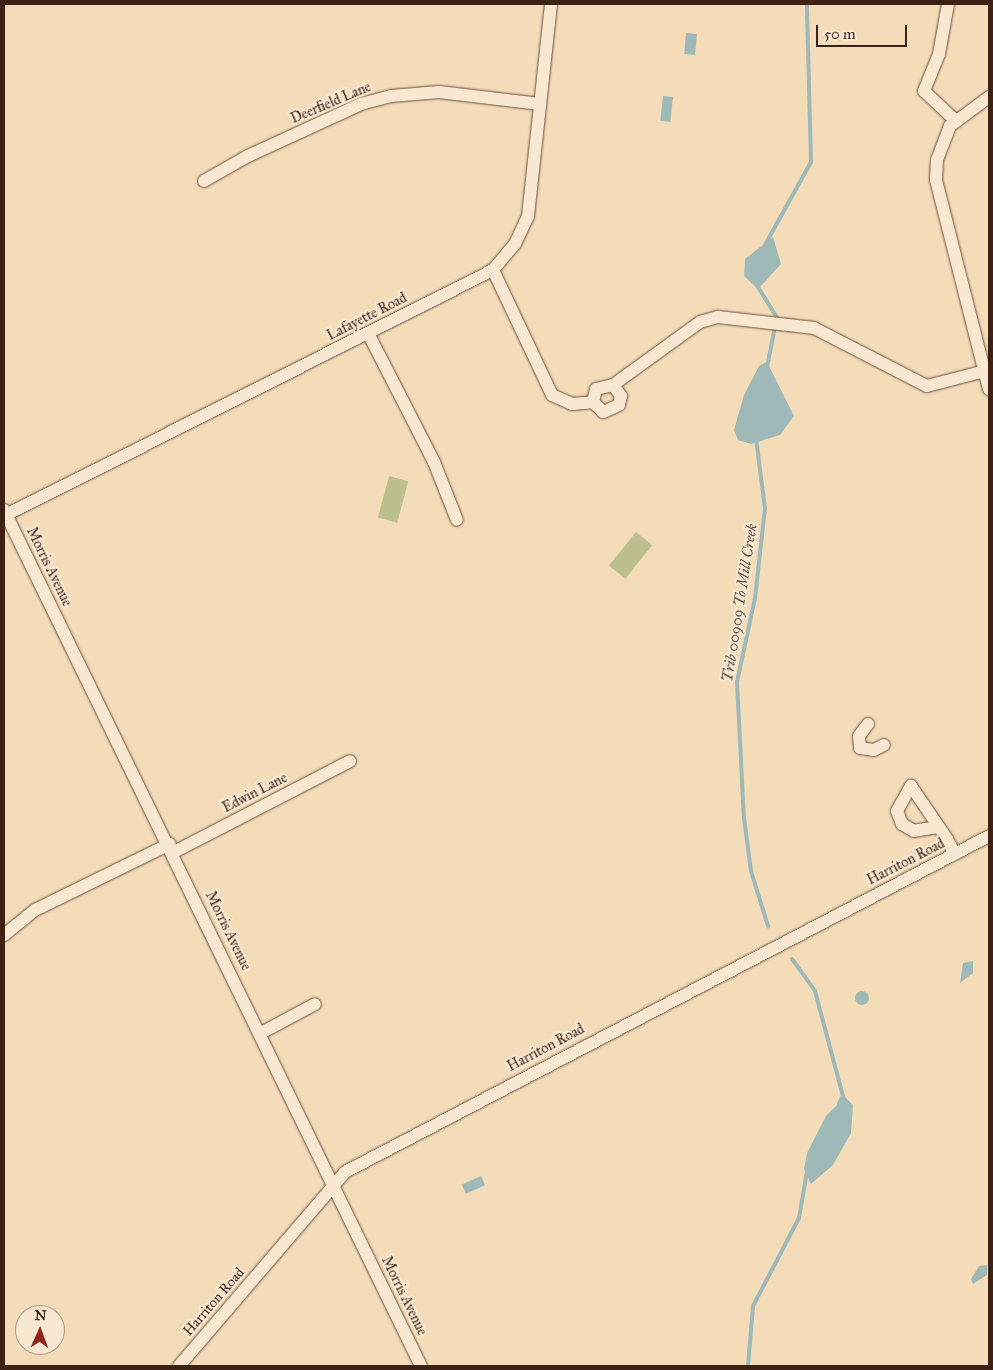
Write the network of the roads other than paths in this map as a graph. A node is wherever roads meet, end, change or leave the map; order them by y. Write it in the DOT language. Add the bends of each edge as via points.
graph roads {
  1 [pos="551,4"];
  2 [pos="948,4"];
  3 [pos="989,97"];
  4 [pos="540,104"];
  5 [pos="956,121"];
  6 [pos="204,181"];
  7 [pos="493,270"];
  8 [pos="368,333"];
  9 [pos="985,371"];
  10 [pos="613,385"];
  11 [pos="989,389"];
  12 [pos="593,402"];
  13 [pos="5,514"];
  14 [pos="458,520"];
  15 [pos="868,724"];
  16 [pos="884,745"];
  17 [pos="350,761"];
  18 [pos="938,826"];
  19 [pos="989,836"];
  20 [pos="172,848"];
  21 [pos="955,854"];
  22 [pos="4,935"];
  23 [pos="315,1004"];
  24 [pos="261,1033"];
  25 [pos="333,1182"];
  26 [pos="179,1366"];
  27 [pos="421,1366"];
  1 -- 4 [label="street, Lafayette Road"];
  2 -- 5 [label="street" via="939,54 924,91"];
  3 -- 5 [label="street"];
  4 -- 6 [label="street, Deerfield Lane" via="439,92 391,96 346,111 212,173"];
  4 -- 7 [label="street, Lafayette Road" via="528,216 515,244"];
  5 -- 9 [label="street" via="942,142 936,180"];
  7 -- 8 [label="street, Lafayette Road"];
  7 -- 12 [label="street" via="552,395 572,404"];
  8 -- 13 [label="street, Lafayette Road"];
  8 -- 14 [label="street" via="434,462"];
  9 -- 10 [label="street" via="927,386 814,328 718,317 700,322"];
  9 -- 11 [label="street"];
  10 -- 12 [label="street" via="596,389"];
  10 -- 12 [label="street" via="621,396 616,409 603,412"];
  13 -- 20 [label="street, Morris Avenue"];
  15 -- 16 [label="street" via="858,736 860,748 874,750"];
  17 -- 20 [label="street, Edwin Lane"];
  18 -- 21 [label="street"];
  19 -- 21 [label="street, Harriton Road"];
  20 -- 22 [label="street, Edwin Lane" via="36,910"];
  20 -- 24 [label="street, Morris Avenue"];
  21 -- 25 [label="street, Harriton Road" via="594,1040"];
  23 -- 24 [label="street"];
  24 -- 25 [label="street, Morris Avenue"];
  25 -- 26 [label="street, Harriton Road"];
  25 -- 27 [label="street, Morris Avenue"];
}
